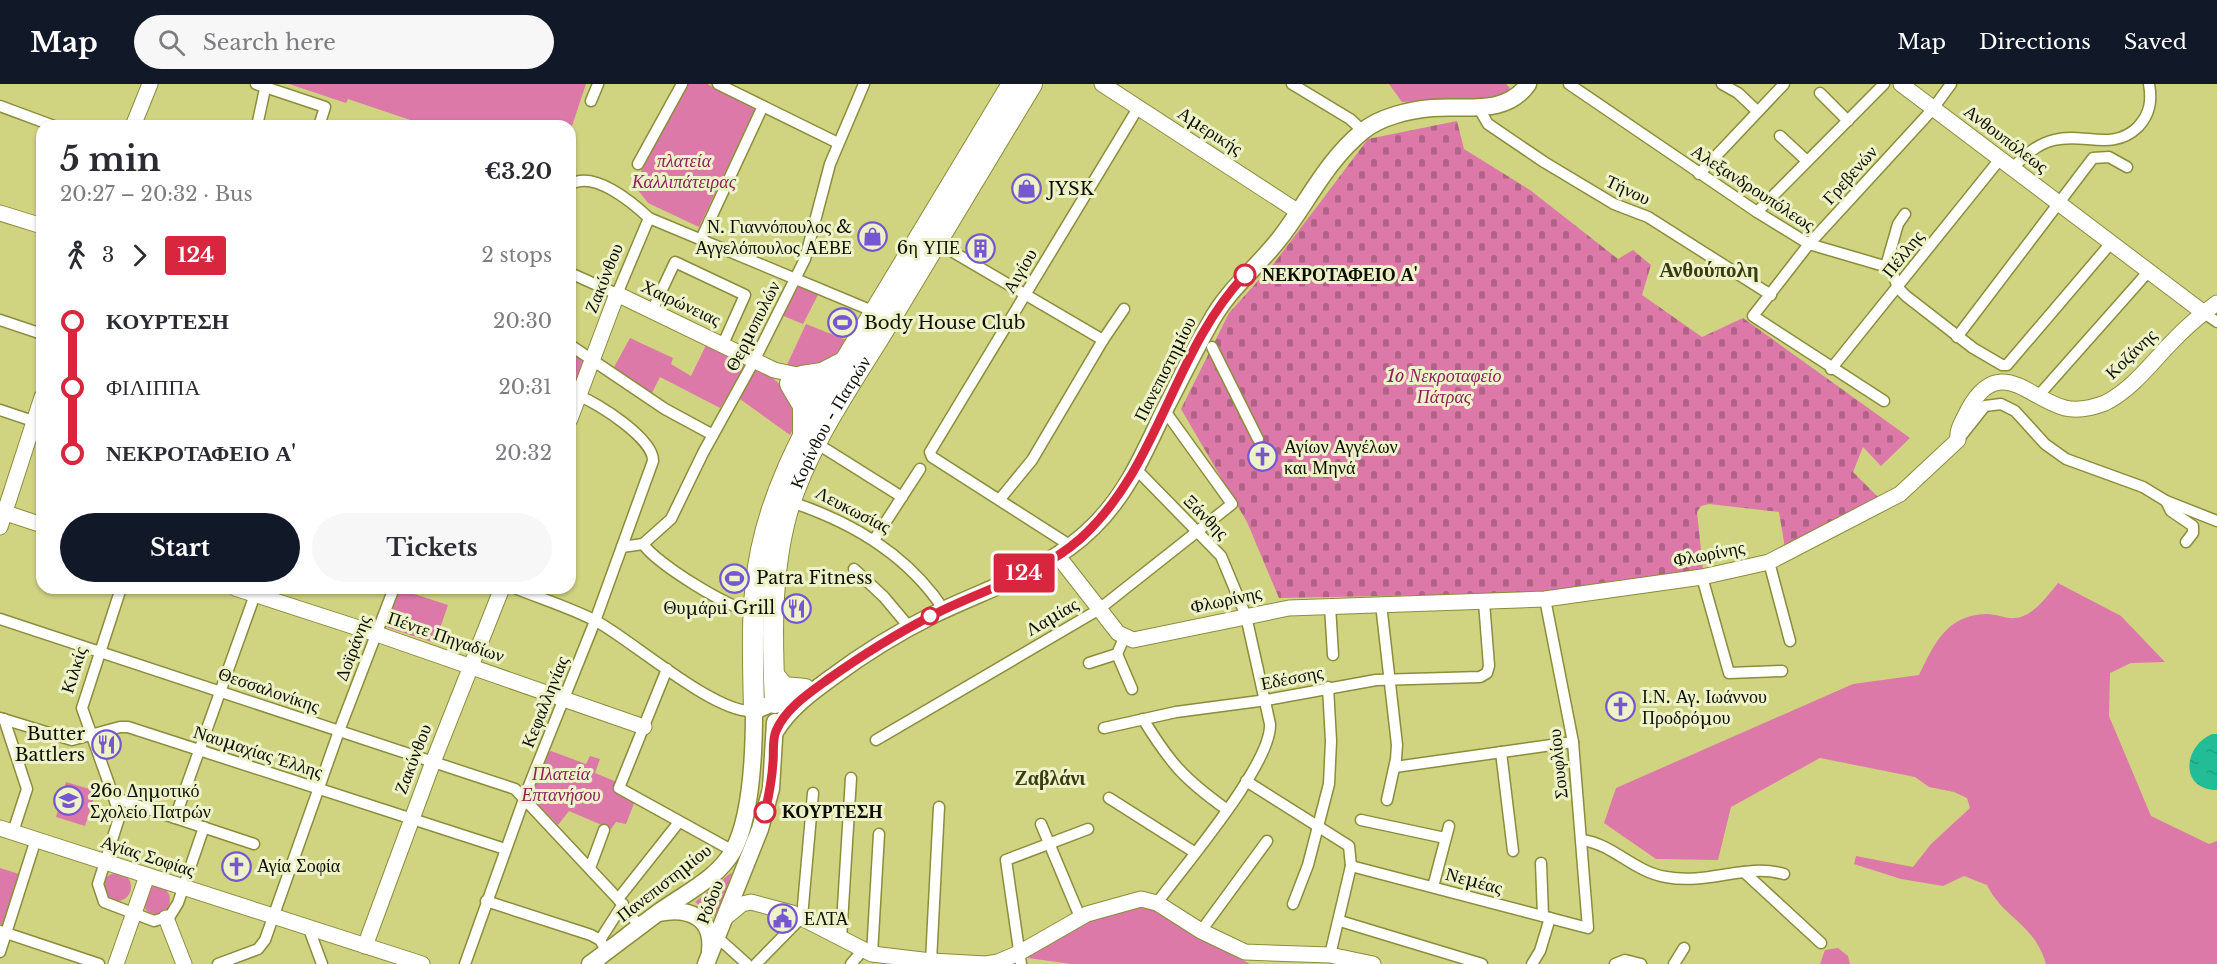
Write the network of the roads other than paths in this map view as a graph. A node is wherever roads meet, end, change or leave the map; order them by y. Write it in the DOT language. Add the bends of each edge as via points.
graph roads {
  1 [pos="150,84"];
  2 [pos="598,84"];
  3 [pos="682,84"];
  4 [pos="718,84"];
  5 [pos="864,84"];
  6 [pos="1012,84"];
  7 [pos="1032,84"];
  8 [pos="1102,84"];
  9 [pos="1292,84"];
  10 [pos="1528,84"];
  11 [pos="1569,84"];
  12 [pos="1722,84"];
  13 [pos="1784,84"];
  14 [pos="1884,84"];
  15 [pos="1901,84"];
  16 [pos="1951,84"];
  17 [pos="2149,84"];
  18 [pos="263,85"];
  19 [pos="1820,93"];
  20 [pos="591,101"];
  21 [pos="0,106"];
  22 [pos="763,106"];
  23 [pos="1478,107"];
  24 [pos="1138,108"];
  25 [pos="1932,110"];
  26 [pos="1757,111"];
  27 [pos="38,120"];
  28 [pos="135,120"];
  29 [pos="258,120"];
  30 [pos="321,120"];
  31 [pos="1848,121"];
  32 [pos="1363,131"];
  33 [pos="1780,136"];
  34 [pos="838,143"];
  35 [pos="1807,161"];
  36 [pos="638,164"];
  37 [pos="2006,164"];
  38 [pos="2127,167"];
  39 [pos="1699,174"];
  40 [pos="576,183"];
  41 [pos="2058,204"];
  42 [pos="1297,212"];
  43 [pos="1757,212"];
  44 [pos="0,213"];
  45 [pos="1905,214"];
  46 [pos="648,218"];
  47 [pos="36,224"];
  48 [pos="701,239"];
  49 [pos="936,242"];
  50 [pos="2110,243"];
  51 [pos="1809,244"];
  52 [pos="1886,266"];
  53 [pos="2148,272"];
  54 [pos="576,276"];
  55 [pos="796,278"];
  56 [pos="1898,286"];
  57 [pos="617,294"];
  58 [pos="1026,294"];
  59 [pos="1771,295"];
  60 [pos="2217,303"];
  61 [pos="1124,309"];
  62 [pos="652,311"];
  63 [pos="875,312"];
  64 [pos="2204,313"];
  65 [pos="0,320"];
  66 [pos="2217,322"];
  67 [pos="36,332"];
  68 [pos="1957,337"];
  69 [pos="1102,340"];
  70 [pos="723,344"];
  71 [pos="1212,347"];
  72 [pos="576,349"];
  73 [pos="593,359"];
  74 [pos="847,359"];
  75 [pos="755,360"];
  76 [pos="1831,369"];
  77 [pos="788,376"];
  78 [pos="2039,395"];
  79 [pos="579,396"];
  80 [pos="832,398"];
  81 [pos="1884,401"];
  82 [pos="576,403"];
  83 [pos="0,410"];
  84 [pos="1165,411"];
  85 [pos="36,421"];
  86 [pos="36,427"];
  87 [pos="712,435"];
  88 [pos="1258,439"];
  89 [pos="809,440"];
  90 [pos="1958,440"];
  91 [pos="920,469"];
  92 [pos="1137,470"];
  93 [pos="902,497"];
  94 [pos="1000,499"];
  95 [pos="2166,501"];
  96 [pos="791,502"];
  97 [pos="2,517"];
  98 [pos="2217,521"];
  99 [pos="36,524"];
  100 [pos="1196,532"];
  101 [pos="874,540"];
  102 [pos="2186,542"];
  103 [pos="643,544"];
  104 [pos="622,547"];
  105 [pos="1065,551"];
  106 [pos="1769,562"];
  107 [pos="854,569"];
  108 [pos="1702,578"];
  109 [pos="119,594"];
  110 [pos="255,594"];
  111 [pos="264,594"];
  112 [pos="392,594"];
  113 [pos="500,594"];
  114 [pos="530,594"];
  115 [pos="1545,599"];
  116 [pos="1484,602"];
  117 [pos="1381,604"];
  118 [pos="1330,606"];
  119 [pos="944,610"];
  120 [pos="1098,610"];
  121 [pos="754,612"];
  122 [pos="1246,616"];
  123 [pos="0,619"];
  124 [pos="595,621"];
  125 [pos="910,628"];
  126 [pos="377,634"];
  127 [pos="1124,638"];
  128 [pos="1790,640"];
  129 [pos="100,652"];
  130 [pos="1117,654"];
  131 [pos="1334,655"];
  132 [pos="1089,663"];
  133 [pos="471,666"];
  134 [pos="667,669"];
  135 [pos="1782,670"];
  136 [pos="774,675"];
  137 [pos="1390,678"];
  138 [pos="824,682"];
  139 [pos="1328,687"];
  140 [pos="805,689"];
  141 [pos="1132,689"];
  142 [pos="221,691"];
  143 [pos="564,699"];
  144 [pos="1267,700"];
  145 [pos="775,703"];
  146 [pos="754,711"];
  147 [pos="2,718"];
  148 [pos="1143,719"];
  149 [pos="644,727"];
  150 [pos="1104,728"];
  151 [pos="339,731"];
  152 [pos="775,732"];
  153 [pos="91,735"];
  154 [pos="876,740"];
  155 [pos="1573,742"];
  156 [pos="199,749"];
  157 [pos="1501,752"];
  158 [pos="433,762"];
  159 [pos="1395,767"];
  160 [pos="851,778"];
  161 [pos="1246,781"];
  162 [pos="318,789"];
  163 [pos="813,793"];
  164 [pos="525,797"];
  165 [pos="115,798"];
  166 [pos="1109,798"];
  167 [pos="1388,800"];
  168 [pos="939,807"];
  169 [pos="1226,809"];
  170 [pos="175,818"];
  171 [pos="411,819"];
  172 [pos="1361,820"];
  173 [pos="679,822"];
  174 [pos="1041,824"];
  175 [pos="1317,826"];
  176 [pos="1449,826"];
  177 [pos="204,827"];
  178 [pos="1088,829"];
  179 [pos="7,830"];
  180 [pos="604,830"];
  181 [pos="879,834"];
  182 [pos="1445,838"];
  183 [pos="36,839"];
  184 [pos="1582,840"];
  185 [pos="1267,841"];
  186 [pos="254,844"];
  187 [pos="1049,844"];
  188 [pos="505,849"];
  189 [pos="733,851"];
  190 [pos="1513,851"];
  191 [pos="1194,852"];
  192 [pos="752,855"];
  193 [pos="106,862"];
  194 [pos="1541,863"];
  195 [pos="1351,866"];
  196 [pos="590,868"];
  197 [pos="1744,872"];
  198 [pos="1784,874"];
  199 [pos="147,876"];
  200 [pos="1433,887"];
  201 [pos="184,888"];
  202 [pos="486,901"];
  203 [pos="620,901"];
  204 [pos="751,902"];
  205 [pos="1157,903"];
  206 [pos="1293,904"];
  207 [pos="657,913"];
  208 [pos="133,914"];
  209 [pos="273,917"];
  210 [pos="802,917"];
  211 [pos="1080,917"];
  212 [pos="1546,917"];
  213 [pos="166,918"];
  214 [pos="725,918"];
  215 [pos="1340,921"];
  216 [pos="640,927"];
  217 [pos="1588,928"];
  218 [pos="309,929"];
  219 [pos="1201,931"];
  220 [pos="3,932"];
  221 [pos="334,937"];
  222 [pos="717,937"];
  223 [pos="842,939"];
  224 [pos="1821,943"];
  225 [pos="366,946"];
  226 [pos="604,946"];
  227 [pos="316,947"];
  228 [pos="1684,948"];
  229 [pos="0,952"];
  230 [pos="868,952"];
  231 [pos="1330,955"];
  232 [pos="1022,961"];
  233 [pos="931,962"];
  234 [pos="99,964"];
  235 [pos="117,964"];
  236 [pos="184,964"];
  237 [pos="218,964"];
  238 [pos="322,964"];
  239 [pos="422,964"];
  240 [pos="465,964"];
  241 [pos="590,964"];
  242 [pos="706,964"];
  243 [pos="747,964"];
  244 [pos="756,964"];
  245 [pos="851,964"];
  246 [pos="1373,964"];
  247 [pos="1482,964"];
  248 [pos="1532,964"];
  249 [pos="1615,964"];
  250 [pos="1641,964"];
  251 [pos="1674,964"];
  1 -- 28 [label="street"];
  2 -- 20 [label="street"];
  3 -- 36 [label="street"];
  4 -- 22 [label="street"];
  5 -- 34 [label="street, Θερμοπυλών"];
  6 -- 63 [label="highway, Κορίνθου - Πατρών"];
  7 -- 49 [label="highway, Κορίνθου - Πατρών"];
  8 -- 24 [label="street, Αμερικής"];
  9 -- 32 [label="street"];
  10 -- 23 [label="main road, Πανεπιστημίου" via="1511,101"];
  11 -- 39 [label="street, Αλεξανδρουπόλεως"];
  12 -- 26 [label="street"];
  13 -- 26 [label="street"];
  14 -- 31 [label="street"];
  15 -- 25 [label="street, Ανθουπόλεως"];
  16 -- 25 [label="street, Γρεβενών"];
  17 -- 37 [label="street, Πέλλης" via="2148,113 2125,137 2111,141 2053,140"];
  18 -- 29 [label="street"];
  18 -- 30 [label="street" via="325,107"];
  19 -- 31 [label="street"];
  21 -- 27 [label="street"];
  22 -- 34 [label="street"];
  22 -- 48 [label="street"];
  23 -- 32 [label="main road, Πανεπιστημίου" via="1430,108 1379,120"];
  23 -- 59 [label="street, Τήνου" via="1488,124 1534,155 1614,204 1648,217"];
  24 -- 42 [label="street, Αμερικής"];
  24 -- 58 [label="street, Αιγίου"];
  25 -- 37 [label="street, Ανθουπόλεως"];
  25 -- 51 [label="street, Γρεβενών"];
  26 -- 39 [label="street"];
  31 -- 35 [label="street"];
  32 -- 42 [label="main road, Πανεπιστημίου" via="1328,166"];
  33 -- 35 [label="street"];
  34 -- 55 [label="street, Θερμοπυλών" via="809,247"];
  35 -- 43 [label="street"];
  37 -- 41 [label="street, Ανθουπόλεως"];
  37 -- 56 [label="street, Πέλλης"];
  38 -- 41 [label="street" via="2109,157 2095,156"];
  39 -- 43 [label="street, Αλεξανδρουπόλεως"];
  40 -- 46 [label="street" via="601,185 634,204"];
  41 -- 50 [label="street, Ανθουπόλεως"];
  41 -- 68 [label="street"];
  42 -- 84 [label="main road, Πανεπιστημίου" via="1280,238 1218,308"];
  43 -- 51 [label="street, Αλεξανδρουπόλεως"];
  44 -- 47 [label="street"];
  45 -- 52 [label="street"];
  46 -- 48 [label="street"];
  46 -- 57 [label="street, Ζακύνθου"];
  48 -- 55 [label="street"];
  49 -- 58 [label="street"];
  49 -- 80 [label="highway, Κορίνθου - Πατρών"];
  50 -- 53 [label="street, Ανθουπόλεως"];
  50 -- 68 [label="street" via="2007,365 1982,355"];
  51 -- 52 [label="street, Αλεξανδρουπόλεως"];
  51 -- 59 [label="street, Γρεβενών"];
  52 -- 56 [label="street" via="1894,271"];
  53 -- 64 [label="street, Ανθουπόλεως"];
  53 -- 78 [label="street"];
  54 -- 57 [label="street, Χαιρώνειας"];
  55 -- 63 [label="street"];
  55 -- 75 [label="street, Θερμοπυλών"];
  56 -- 68 [label="street"];
  56 -- 76 [label="street, Πέλλης"];
  57 -- 62 [label="street, Χαιρώνειας"];
  57 -- 73 [label="street, Ζακύνθου"];
  58 -- 69 [label="street"];
  58 -- 94 [label="street, Αιγίου" via="930,452 932,457"];
  59 -- 76 [label="street, Γρεβενών" via="1753,316"];
  60 -- 64 [label="street, Κοζάνης"];
  61 -- 69 [label="street"];
  62 -- 70 [label="street, Χαιρώνειας"];
  62 -- 70 [label="street" via="675,262 745,295"];
  63 -- 74 [label="highway, Κορίνθου - Πατρών"];
  64 -- 66 [label="street"];
  64 -- 78 [label="street, Κοζάνης" via="2112,399 2092,408 2069,409"];
  65 -- 67 [label="street"];
  69 -- 94 [label="street" via="1032,460"];
  70 -- 75 [label="street, Χαιρώνειας"];
  71 -- 88 [label="street"];
  72 -- 73 [label="street"];
  73 -- 79 [label="street, Ζακύνθου"];
  73 -- 87 [label="street" via="665,409"];
  74 -- 77 [label="highway" via="822,374"];
  74 -- 80 [label="highway, Κορίνθου - Πατρών"];
  75 -- 77 [label="street, Χαιρώνειας"];
  75 -- 87 [label="street, Θερμοπυλών"];
  76 -- 81 [label="street"];
  77 -- 80 [label="street, Χαιρώνειας"];
  77 -- 89 [label="highway" via="803,406"];
  78 -- 90 [label="street, Κοζάνης" via="2014,383 1988,387 1972,403"];
  79 -- 82 [label="street, Ζακύνθου"];
  79 -- 104 [label="street, Κεφαλληνίας" via="630,429 652,452 652,465"];
  80 -- 89 [label="highway, Κορίνθου - Πατρών"];
  83 -- 85 [label="street"];
  84 -- 92 [label="main road, Πανεπιστημίου"];
  84 -- 100 [label="street, Λαμίας" via="1232,504"];
  86 -- 97 [label="street"];
  87 -- 103 [label="street, Θερμοπυλών" via="671,519"];
  89 -- 93 [label="street"];
  89 -- 96 [label="highway, Κορίνθου - Πατρών"];
  89 -- 121 [label="highway, Κορίνθου - Πατρών" via="770,513 760,551"];
  90 -- 95 [label="street, Φλωρίνης" via="1984,406 2005,405 2066,459 2143,487"];
  90 -- 106 [label="street, Φλωρίνης" via="1900,494"];
  91 -- 93 [label="street"];
  92 -- 100 [label="street, Ξάνθης"];
  92 -- 105 [label="main road, Πανεπιστημίου" via="1113,504"];
  93 -- 101 [label="street"];
  94 -- 105 [label="street"];
  95 -- 98 [label="street, Φλωρίνης"];
  95 -- 102 [label="street" via="2171,511 2193,526"];
  96 -- 101 [label="street, Λευκωσίας"];
  96 -- 136 [label="highway, Κορίνθου - Πατρών" via="776,569"];
  97 -- 99 [label="street"];
  100 -- 120 [label="street, Λαμίας"];
  100 -- 122 [label="street, Ξάνθης" via="1221,556"];
  101 -- 119 [label="street, Λευκωσίας" via="920,578"];
  103 -- 104 [label="street"];
  103 -- 121 [label="street" via="657,559 726,603"];
  104 -- 124 [label="street, Κεφαλληνίας"];
  105 -- 119 [label="main road, Πανεπιστημίου"];
  105 -- 120 [label="street"];
  106 -- 108 [label="street, Φλωρίνης"];
  106 -- 128 [label="street"];
  107 -- 125 [label="street"];
  108 -- 115 [label="street, Φλωρίνης"];
  108 -- 135 [label="street" via="1729,673"];
  109 -- 129 [label="street, Κιλκίς"];
  110 -- 142 [label="street"];
  111 -- 126 [label="street, Πέντε Πηγαδίων"];
  112 -- 126 [label="street, Δοϊράνης"];
  113 -- 133 [label="street, Ζακύνθου"];
  114 -- 124 [label="street"];
  115 -- 116 [label="street, Φλωρίνης"];
  115 -- 155 [label="street, Σουφλίου"];
  116 -- 117 [label="street, Φλωρίνης"];
  116 -- 137 [label="street, Εδέσσης" via="1487,673 1480,677"];
  117 -- 118 [label="street, Φλωρίνης"];
  117 -- 137 [label="street"];
  118 -- 122 [label="street, Φλωρίνης"];
  118 -- 131 [label="street"];
  119 -- 125 [label="main road, Πανεπιστημίου"];
  120 -- 127 [label="street"];
  120 -- 154 [label="street, Λαμίας"];
  121 -- 146 [label="highway, Κορίνθου - Πατρών"];
  122 -- 127 [label="street, Φλωρίνης" via="1137,639"];
  122 -- 144 [label="street, Ξάνθης"];
  123 -- 129 [label="street, Θεσσαλονίκης"];
  124 -- 134 [label="street"];
  124 -- 143 [label="street, Κεφαλληνίας"];
  125 -- 138 [label="main road, Πανεπιστημίου"];
  126 -- 133 [label="street, Πέντε Πηγαδίων"];
  126 -- 151 [label="street, Δοϊράνης"];
  127 -- 130 [label="street"];
  129 -- 142 [label="street, Θεσσαλονίκης"];
  129 -- 153 [label="street, Κιλκίς" via="82,708"];
  130 -- 132 [label="street"];
  130 -- 141 [label="street"];
  133 -- 143 [label="street, Πέντε Πηγαδίων"];
  133 -- 158 [label="street, Ζακύνθου"];
  134 -- 146 [label="street" via="720,703 744,712"];
  134 -- 149 [label="street"];
  136 -- 140 [label="highway" via="784,687"];
  136 -- 145 [label="highway, Κορίνθου - Πατρών"];
  137 -- 139 [label="street, Εδέσσης"];
  137 -- 159 [label="street" via="1397,745"];
  138 -- 140 [label="main road, Πανεπιστημίου"];
  138 -- 152 [label="main road, Πανεπιστημίου" via="791,710"];
  139 -- 144 [label="street, Εδέσσης"];
  139 -- 175 [label="street" via="1330,775"];
  140 -- 145 [label="main road, Πανεπιστημίου"];
  142 -- 151 [label="street, Θεσσαλονίκης"];
  142 -- 156 [label="street"];
  143 -- 149 [label="street, Πέντε Πηγαδίων"];
  143 -- 164 [label="street, Κεφαλληνίας"];
  144 -- 148 [label="street, Εδέσσης"];
  144 -- 161 [label="street, Ξάνθης" via="1270,736"];
  145 -- 146 [label="main road, Πανεπιστημίου"];
  145 -- 152 [label="main road, Κορίνθου - Πατρών"];
  146 -- 189 [label="main road, Πανεπιστημίου" via="752,772"];
  147 -- 153 [label="street, Ναυμαχίας Έλλης" via="71,739"];
  147 -- 179 [label="street" via="27,789"];
  148 -- 150 [label="street, Εδέσσης"];
  148 -- 169 [label="street" via="1185,778"];
  149 -- 173 [label="street" via="619,788"];
  151 -- 158 [label="street, Θεσσαλονίκης"];
  151 -- 162 [label="street, Δοϊράνης"];
  152 -- 192 [label="main road" via="771,789"];
  153 -- 156 [label="street, Ναυμαχίας Έλλης" via="124,726"];
  153 -- 165 [label="street, Κιλκίς"];
  155 -- 157 [label="street"];
  155 -- 184 [label="street, Σουφλίου"];
  156 -- 162 [label="street, Ναυμαχίας Έλλης"];
  156 -- 170 [label="street"];
  157 -- 159 [label="street"];
  157 -- 190 [label="street"];
  158 -- 164 [label="street, Θεσσαλονίκης" via="515,789"];
  158 -- 171 [label="street, Ζακύνθου"];
  159 -- 167 [label="street"];
  160 -- 223 [label="street"];
  161 -- 169 [label="street, Ξάνθης"];
  161 -- 175 [label="street"];
  162 -- 171 [label="street, Ναυμαχίας Έλλης"];
  162 -- 209 [label="street, Δοϊράνης"];
  163 -- 210 [label="street"];
  164 -- 188 [label="street, Κεφαλληνίας"];
  164 -- 196 [label="street"];
  165 -- 170 [label="street"];
  165 -- 193 [label="street, Κιλκίς" via="119,818"];
  166 -- 191 [label="street"];
  168 -- 233 [label="street"];
  169 -- 191 [label="street, Ξάνθης"];
  170 -- 177 [label="street"];
  171 -- 188 [label="street, Ναυμαχίας Έλλης"];
  171 -- 225 [label="street, Ζακύνθου"];
  172 -- 182 [label="street"];
  173 -- 189 [label="street"];
  173 -- 203 [label="street"];
  174 -- 187 [label="street"];
  175 -- 195 [label="street" via="1347,843"];
  175 -- 206 [label="street" via="1306,872"];
  176 -- 182 [label="street"];
  177 -- 186 [label="street"];
  177 -- 201 [label="street"];
  178 -- 187 [label="street"];
  179 -- 183 [label="street, Αγίας Σοφίας"];
  180 -- 196 [label="street"];
  181 -- 230 [label="street"];
  182 -- 200 [label="street"];
  183 -- 193 [label="street, Αγίας Σοφίας"];
  183 -- 220 [label="street"];
  184 -- 197 [label="street" via="1603,846 1642,870 1664,877 1704,879"];
  184 -- 217 [label="street, Σουφλίου"];
  185 -- 219 [label="street"];
  187 -- 211 [label="street"];
  187 -- 232 [label="street" via="1006,860"];
  188 -- 202 [label="street, Κεφαλληνίας"];
  189 -- 207 [label="main road, Πανεπιστημίου" via="712,874"];
  191 -- 205 [label="street, Ξάνθης"];
  192 -- 204 [label="street" via="744,886"];
  192 -- 214 [label="main road, Ρόδου"];
  193 -- 199 [label="street, Αγίας Σοφίας"];
  193 -- 208 [label="street, Κιλκίς" via="98,886 102,900"];
  194 -- 212 [label="street"];
  195 -- 200 [label="street, Νεμέας"];
  195 -- 215 [label="street"];
  196 -- 203 [label="street"];
  197 -- 198 [label="street" via="1760,869"];
  197 -- 224 [label="street"];
  199 -- 201 [label="street, Αγίας Σοφίας"];
  199 -- 208 [label="street"];
  200 -- 212 [label="street, Νεμέας"];
  201 -- 209 [label="street, Αγίας Σοφίας"];
  201 -- 213 [label="street" via="175,909"];
  202 -- 226 [label="street"];
  202 -- 240 [label="street, Κεφαλληνίας"];
  203 -- 216 [label="street"];
  203 -- 226 [label="street"];
  204 -- 210 [label="street"];
  204 -- 214 [label="street" via="742,904"];
  205 -- 211 [label="street" via="1135,899"];
  205 -- 219 [label="street"];
  207 -- 216 [label="main road, Πανεπιστημίου"];
  207 -- 242 [label="main road" via="682,910 702,920 710,940"];
  208 -- 213 [label="street, Κιλκίς" via="154,921"];
  208 -- 235 [label="street"];
  209 -- 218 [label="street, Αγίας Σοφίας"];
  209 -- 237 [label="street, Δοϊράνης" via="260,947"];
  210 -- 223 [label="street"];
  210 -- 244 [label="street"];
  211 -- 232 [label="street"];
  212 -- 217 [label="street, Νεμέας"];
  212 -- 248 [label="street" via="1540,951"];
  213 -- 236 [label="street"];
  214 -- 222 [label="main road, Ρόδου"];
  215 -- 231 [label="street"];
  215 -- 247 [label="street"];
  216 -- 226 [label="main road, Πανεπιστημίου"];
  218 -- 221 [label="street, Αγίας Σοφίας"];
  218 -- 227 [label="street"];
  219 -- 231 [label="street" via="1245,952"];
  220 -- 229 [label="street"];
  220 -- 234 [label="street"];
  221 -- 225 [label="street, Αγίας Σοφίας"];
  221 -- 227 [label="street"];
  222 -- 242 [label="main road, Ρόδου"];
  222 -- 243 [label="street"];
  223 -- 230 [label="street"];
  225 -- 239 [label="street, Αγίας Σοφίας"];
  226 -- 241 [label="main road, Πανεπιστημίου"];
  227 -- 238 [label="street"];
  228 -- 251 [label="street"];
  230 -- 233 [label="street"];
  230 -- 245 [label="street"];
  231 -- 246 [label="street"];
  232 -- 233 [label="street"];
  249 -- 250 [label="street" via="1625,960"];
}
